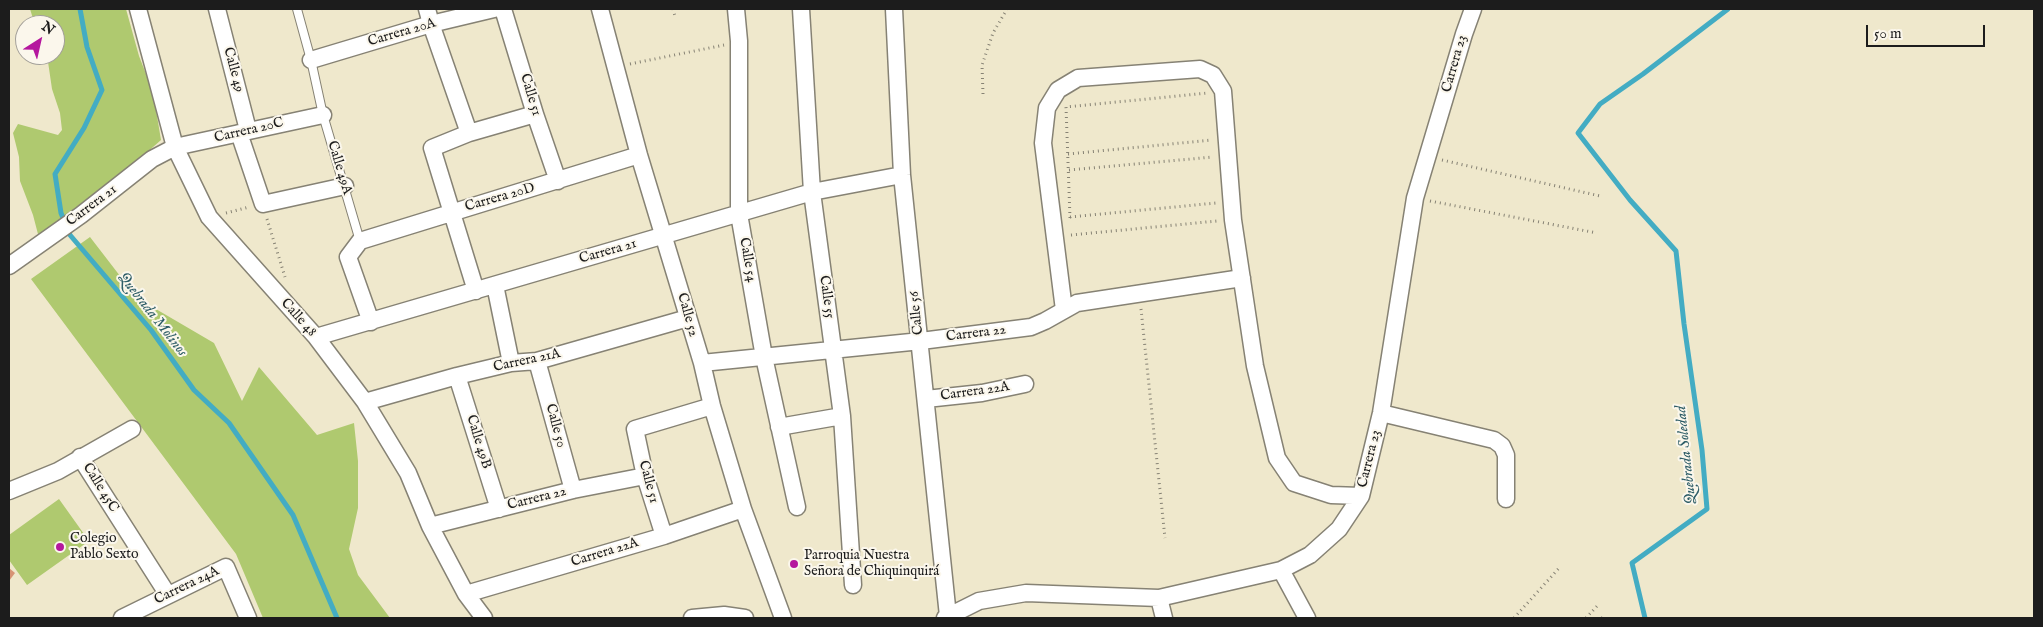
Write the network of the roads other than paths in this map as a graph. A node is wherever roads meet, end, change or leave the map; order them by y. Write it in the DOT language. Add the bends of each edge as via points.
graph roads {
  1 [pos="138,9"];
  2 [pos="217,9"];
  3 [pos="297,9"];
  4 [pos="494,9"];
  5 [pos="503,9"];
  6 [pos="600,9"];
  7 [pos="736,9"];
  8 [pos="801,9"];
  9 [pos="894,9"];
  10 [pos="1474,9"];
  11 [pos="429,16"];
  12 [pos="311,60"];
  13 [pos="535,114"];
  14 [pos="323,115"];
  15 [pos="244,132"];
  16 [pos="469,133"];
  17 [pos="175,147"];
  18 [pos="639,155"];
  19 [pos="902,175"];
  20 [pos="558,181"];
  21 [pos="345,186"];
  22 [pos="812,192"];
  23 [pos="452,212"];
  24 [pos="739,214"];
  25 [pos="664,235"];
  26 [pos="360,241"];
  27 [pos="9,266"];
  28 [pos="1242,278"];
  29 [pos="495,285"];
  30 [pos="476,291"];
  31 [pos="1064,310"];
  32 [pos="688,318"];
  33 [pos="371,322"];
  34 [pos="316,337"];
  35 [pos="920,341"];
  36 [pos="833,349"];
  37 [pos="764,356"];
  38 [pos="537,361"];
  39 [pos="510,363"];
  40 [pos="702,364"];
  41 [pos="457,376"];
  42 [pos="1025,384"];
  43 [pos="926,399"];
  44 [pos="365,402"];
  45 [pos="712,406"];
  46 [pos="1381,413"];
  47 [pos="842,416"];
  48 [pos="132,428"];
  49 [pos="780,428"];
  50 [pos="80,457"];
  51 [pos="645,476"];
  52 [pos="573,490"];
  53 [pos="9,491"];
  54 [pos="1361,496"];
  55 [pos="1506,499"];
  56 [pos="797,507"];
  57 [pos="499,509"];
  58 [pos="743,509"];
  59 [pos="430,526"];
  60 [pos="664,536"];
  61 [pos="1281,570"];
  62 [pos="853,585"];
  63 [pos="466,594"];
  64 [pos="168,595"];
  65 [pos="1159,598"];
  66 [pos="946,617"];
  67 [pos="122,618"];
  68 [pos="248,618"];
  69 [pos="484,618"];
  70 [pos="692,618"];
  71 [pos="744,618"];
  72 [pos="783,618"];
  73 [pos="1164,618"];
  74 [pos="1307,618"];
  1 -- 17 [label="street, Calle 48"];
  2 -- 15 [label="street, Calle 49"];
  3 -- 12 [label="lane, Calle 49A"];
  4 -- 11 [label="street, Carrera 20A"];
  5 -- 13 [label="street, Calle 51"];
  6 -- 18 [label="street, Calle 52"];
  7 -- 24 [label="street, Calle 54" via="739,41"];
  8 -- 22 [label="street, Calle 55"];
  9 -- 19 [label="street, Calle 56"];
  10 -- 46 [label="street, Carrera 23" via="1415,198"];
  11 -- 12 [label="street, Carrera 20A"];
  11 -- 16 [label="street"];
  12 -- 14 [label="lane, Calle 49A"];
  13 -- 16 [label="street"];
  13 -- 20 [label="street, Calle 51"];
  14 -- 15 [label="street, Carrera 20C"];
  14 -- 21 [label="lane, Calle 49A"];
  15 -- 17 [label="street, Carrera 20C"];
  15 -- 21 [label="street, Calle 49" via="262,204"];
  16 -- 23 [label="street" via="432,148"];
  17 -- 27 [label="street, Carrera 21" via="152,159 82,215"];
  17 -- 34 [label="street, Calle 48" via="209,217"];
  18 -- 20 [label="street, Carrera 20D"];
  18 -- 25 [label="street, Calle 52"];
  19 -- 22 [label="street, Carrera 21"];
  19 -- 35 [label="street, Calle 56"];
  20 -- 23 [label="street, Carrera 20D"];
  21 -- 26 [label="lane, Calle 49A"];
  22 -- 24 [label="street, Carrera 21"];
  22 -- 36 [label="street, Calle 55"];
  23 -- 26 [label="street, Carrera 20D"];
  23 -- 30 [label="street"];
  24 -- 25 [label="street, Carrera 21"];
  24 -- 37 [label="street, Calle 54"];
  25 -- 29 [label="street, Carrera 21"];
  25 -- 32 [label="street, Calle 52"];
  26 -- 33 [label="street" via="348,257"];
  28 -- 31 [label="street, Carrera 22" via="1077,303"];
  28 -- 31 [label="street" via="1233,220 1223,92 1213,75 1200,68 1078,78 1058,90 1047,108 1043,143"];
  28 -- 54 [label="street" via="1255,366 1276,458 1294,483 1331,496"];
  29 -- 30 [label="street, Carrera 21"];
  29 -- 39 [label="street"];
  30 -- 33 [label="street, Carrera 21"];
  31 -- 35 [label="street, Carrera 22" via="1031,327"];
  32 -- 38 [label="street, Carrera 21A"];
  32 -- 40 [label="street, Calle 52"];
  33 -- 34 [label="street, Carrera 21"];
  34 -- 44 [label="street, Calle 48"];
  35 -- 36 [label="street, Carrera 22"];
  35 -- 43 [label="street, Calle 56"];
  36 -- 37 [label="street, Carrera 22"];
  36 -- 47 [label="street, Calle 55"];
  37 -- 40 [label="street, Carrera 22"];
  37 -- 49 [label="street, Calle 54"];
  38 -- 39 [label="street, Carrera 21A"];
  38 -- 52 [label="street, Calle 50"];
  39 -- 41 [label="street, Carrera 21A"];
  40 -- 45 [label="street, Calle 52"];
  41 -- 44 [label="street, Carrera 21A"];
  41 -- 57 [label="street, Calle 49B"];
  42 -- 43 [label="street, Carrera 22A"];
  43 -- 66 [label="street, Calle 56"];
  44 -- 59 [label="street, Calle 48" via="408,474"];
  45 -- 51 [label="street, Calle 51" via="635,429"];
  45 -- 58 [label="street, Calle 52"];
  46 -- 54 [label="street, Carrera 23"];
  46 -- 55 [label="street" via="1494,440 1506,455"];
  47 -- 49 [label="street"];
  47 -- 62 [label="street, Calle 55"];
  48 -- 50 [label="street"];
  49 -- 56 [label="street, Calle 54"];
  50 -- 53 [label="street" via="58,471"];
  50 -- 64 [label="street, Calle 45C"];
  51 -- 52 [label="street, Carrera 22"];
  51 -- 60 [label="street, Calle 51"];
  52 -- 57 [label="street, Carrera 22"];
  54 -- 61 [label="street, Carrera 23" via="1326,543"];
  57 -- 59 [label="street, Carrera 22"];
  58 -- 60 [label="street, Carrera 22A"];
  58 -- 72 [label="street, Calle 52"];
  59 -- 63 [label="street, Calle 48"];
  60 -- 63 [label="street, Carrera 22A"];
  61 -- 65 [label="street, Carrera 23"];
  61 -- 74 [label="street"];
  63 -- 69 [label="street, Calle 48"];
  64 -- 67 [label="street, Carrera 24A"];
  64 -- 68 [label="street, Carrera 24A" via="226,567"];
  65 -- 66 [label="street, Carrera 23" via="1026,593 979,601"];
  65 -- 73 [label="street"];
  70 -- 71 [label="street" via="724,615"];
}
